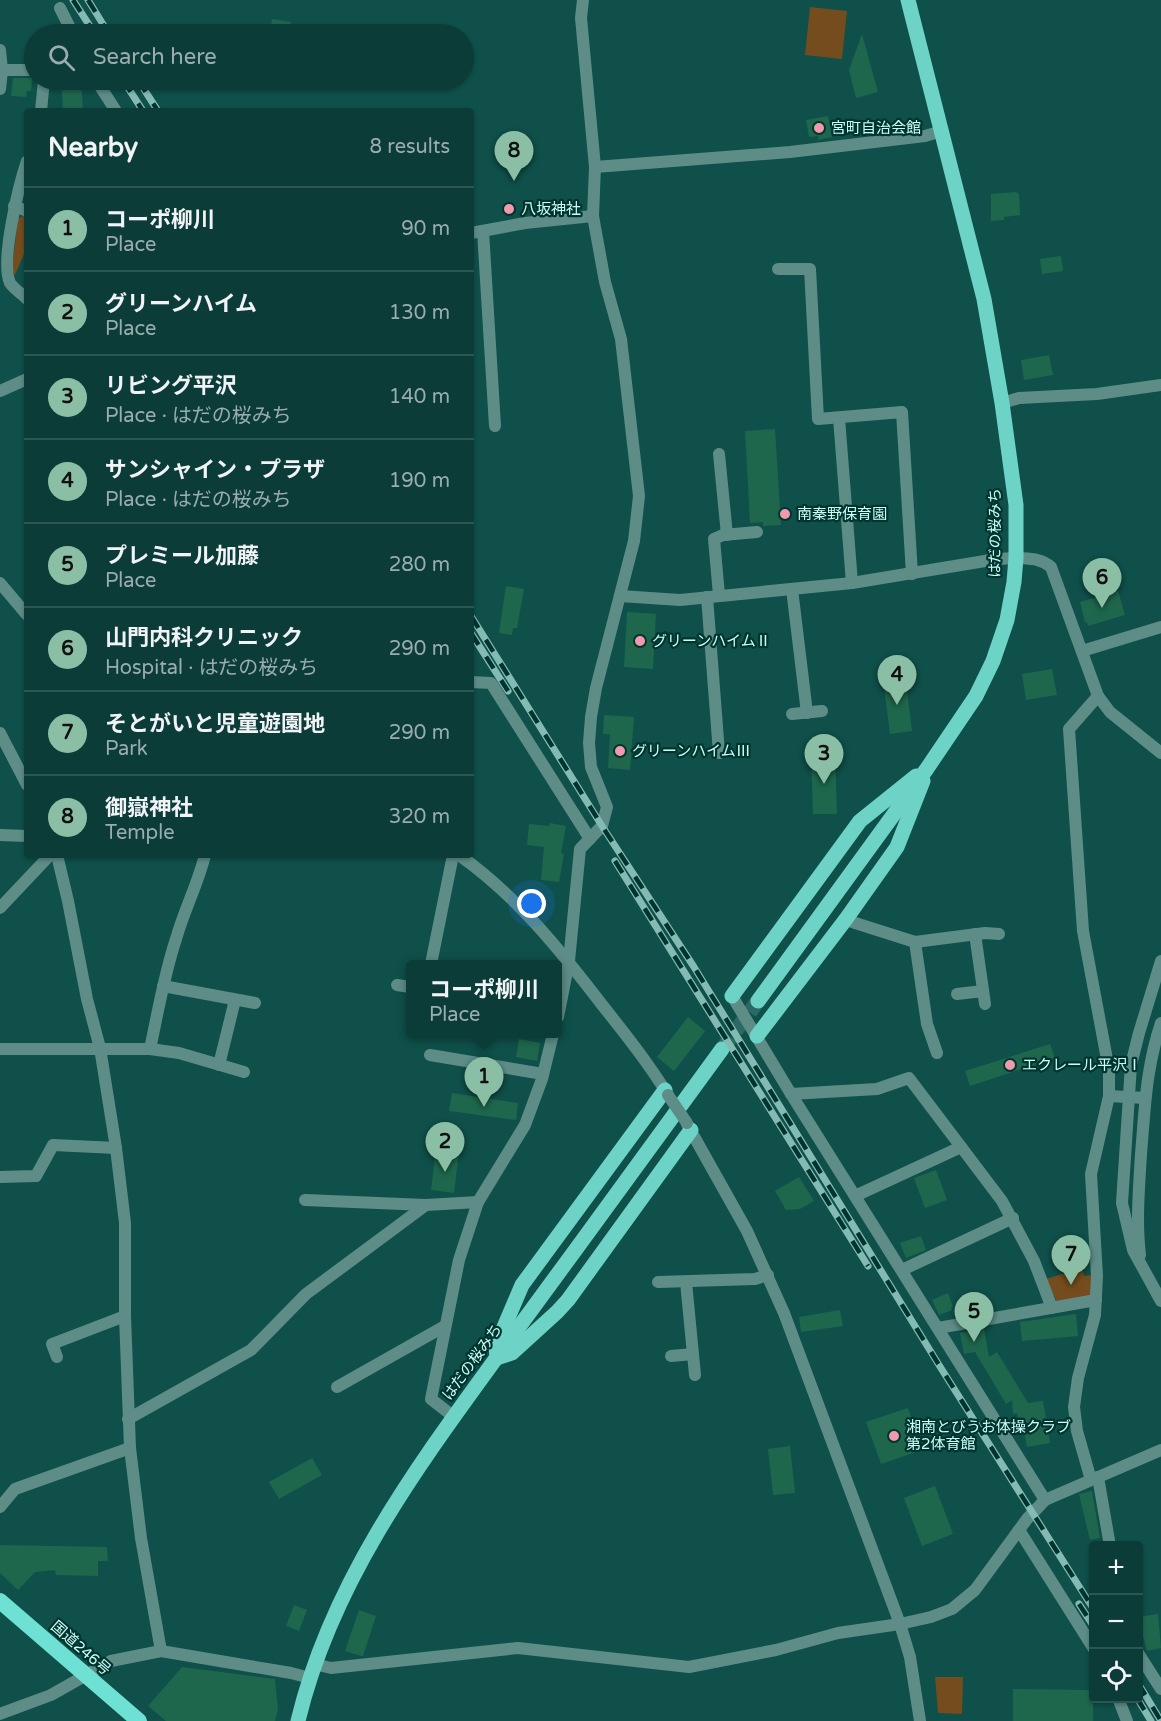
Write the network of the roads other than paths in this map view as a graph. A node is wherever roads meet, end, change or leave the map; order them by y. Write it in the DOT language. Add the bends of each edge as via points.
graph roads {
  1 [pos="583,0"];
  2 [pos="908,0"];
  3 [pos="60,8"];
  4 [pos="68,24"];
  5 [pos="0,50"];
  6 [pos="2,70"];
  7 [pos="24,70"];
  8 [pos="0,89"];
  9 [pos="43,90"];
  10 [pos="102,90"];
  11 [pos="41,108"];
  12 [pos="114,108"];
  13 [pos="942,131"];
  14 [pos="595,167"];
  15 [pos="24,171"];
  16 [pos="14,206"];
  17 [pos="24,210"];
  18 [pos="593,216"];
  19 [pos="477,232"];
  20 [pos="778,269"];
  21 [pos="24,296"];
  22 [pos="493,378"];
  23 [pos="506,378"];
  24 [pos="24,380"];
  25 [pos="1161,385"];
  26 [pos="0,391"];
  27 [pos="1002,403"];
  28 [pos="839,418"];
  29 [pos="495,426"];
  30 [pos="719,454"];
  31 [pos="721,467"];
  32 [pos="707,469"];
  33 [pos="757,532"];
  34 [pos="727,535"];
  35 [pos="1016,558"];
  36 [pos="912,574"];
  37 [pos="0,583"];
  38 [pos="852,583"];
  39 [pos="792,589"];
  40 [pos="620,596"];
  41 [pos="713,596"];
  42 [pos="24,611"];
  43 [pos="1161,627"];
  44 [pos="1082,651"];
  45 [pos="813,653"];
  46 [pos="800,655"];
  47 [pos="474,682"];
  48 [pos="1098,696"];
  49 [pos="822,711"];
  50 [pos="807,713"];
  51 [pos="792,714"];
  52 [pos="1133,730"];
  53 [pos="0,733"];
  54 [pos="719,753"];
  55 [pos="1161,753"];
  56 [pos="1161,766"];
  57 [pos="926,770"];
  58 [pos="24,779"];
  59 [pos="0,835"];
  60 [pos="24,836"];
  61 [pos="590,839"];
  62 [pos="47,858"];
  63 [pos="58,858"];
  64 [pos="204,858"];
  65 [pos="452,858"];
  66 [pos="463,858"];
  67 [pos="0,908"];
  68 [pos="846,919"];
  69 [pos="975,934"];
  70 [pos="999,934"];
  71 [pos="915,942"];
  72 [pos="431,960"];
  73 [pos="569,961"];
  74 [pos="1161,961"];
  75 [pos="397,985"];
  76 [pos="163,986"];
  77 [pos="406,986"];
  78 [pos="983,991"];
  79 [pos="562,993"];
  80 [pos="957,994"];
  81 [pos="732,996"];
  82 [pos="235,1000"];
  83 [pos="758,1001"];
  84 [pos="255,1003"];
  85 [pos="985,1004"];
  86 [pos="1161,1023"];
  87 [pos="756,1036"];
  88 [pos="552,1038"];
  89 [pos="100,1048"];
  90 [pos="0,1049"];
  91 [pos="150,1049"];
  92 [pos="722,1049"];
  93 [pos="937,1053"];
  94 [pos="430,1055"];
  95 [pos="219,1065"];
  96 [pos="244,1072"];
  97 [pos="543,1074"];
  98 [pos="666,1092"];
  99 [pos="791,1094"];
  100 [pos="1109,1096"];
  101 [pos="1128,1097"];
  102 [pos="1145,1098"];
  103 [pos="689,1126"];
  104 [pos="961,1147"];
  105 [pos="116,1148"];
  106 [pos="0,1177"];
  107 [pos="855,1196"];
  108 [pos="304,1200"];
  109 [pos="478,1202"];
  110 [pos="426,1205"];
  111 [pos="1013,1218"];
  112 [pos="1142,1268"];
  113 [pos="902,1270"];
  114 [pos="768,1275"];
  115 [pos="658,1282"];
  116 [pos="686,1282"];
  117 [pos="1096,1300"];
  118 [pos="1161,1301"];
  119 [pos="1052,1308"];
  120 [pos="125,1316"];
  121 [pos="445,1326"];
  122 [pos="938,1328"];
  123 [pos="693,1354"];
  124 [pos="671,1356"];
  125 [pos="57,1357"];
  126 [pos="497,1358"];
  127 [pos="695,1375"];
  128 [pos="337,1387"];
  129 [pos="454,1417"];
  130 [pos="128,1419"];
  131 [pos="129,1448"];
  132 [pos="1161,1450"];
  133 [pos="1094,1478"];
  134 [pos="1045,1500"];
  135 [pos="0,1507"];
  136 [pos="1019,1530"];
  137 [pos="1109,1541"];
  138 [pos="0,1601"];
  139 [pos="900,1624"];
  140 [pos="1089,1640"];
  141 [pos="161,1651"];
  142 [pos="1143,1661"];
  143 [pos="312,1671"];
  144 [pos="85,1676"];
  145 [pos="1161,1689"];
  146 [pos="1120,1703"];
  147 [pos="0,1714"];
  148 [pos="139,1721"];
  149 [pos="298,1721"];
  150 [pos="920,1721"];
  151 [pos="1127,1721"];
  1 -- 14 [label="street" via="581,18"];
  2 -- 13 [label="main road, はだの桜みち"];
  3 -- 4 [label="street"];
  5 -- 6 [label="street"];
  6 -- 7 [label="street"];
  6 -- 8 [label="street"];
  9 -- 11 [label="street"];
  10 -- 12 [label="street"];
  13 -- 14 [label="street" via="790,152"];
  13 -- 27 [label="main road, はだの桜みち" via="984,299"];
  14 -- 18 [label="street"];
  15 -- 16 [label="street"];
  16 -- 17 [label="street"];
  16 -- 21 [label="street" via="6,268 11,284"];
  18 -- 19 [label="street"];
  18 -- 40 [label="street" via="621,339 638,476 634,541"];
  19 -- 22 [label="street" via="494,306"];
  20 -- 28 [label="street" via="810,269 818,419"];
  22 -- 23 [label="street"];
  22 -- 29 [label="street"];
  24 -- 26 [label="street"];
  25 -- 27 [label="street" via="1097,394 1019,398"];
  27 -- 35 [label="main road, はだの桜みち" via="1016,505"];
  28 -- 36 [label="street" via="902,412"];
  28 -- 38 [label="street"];
  30 -- 31 [label="street"];
  31 -- 32 [label="street"];
  31 -- 34 [label="street"];
  33 -- 34 [label="street"];
  34 -- 41 [label="street" via="714,539"];
  35 -- 36 [label="street"];
  35 -- 44 [label="street" via="1038,559 1051,567"];
  35 -- 57 [label="main road, はだの桜みち" via="1007,620 993,661 976,696"];
  36 -- 38 [label="street"];
  37 -- 42 [label="street"];
  38 -- 39 [label="street"];
  39 -- 41 [label="street"];
  39 -- 46 [label="street"];
  40 -- 41 [label="street" via="680,600"];
  40 -- 61 [label="street" via="591,717 591,767 607,807 602,826"];
  41 -- 54 [label="street" via="707,681"];
  43 -- 44 [label="street"];
  44 -- 48 [label="street"];
  45 -- 46 [label="street"];
  46 -- 50 [label="street"];
  47 -- 61 [label="street" via="491,683"];
  48 -- 52 [label="street" via="1110,712"];
  48 -- 100 [label="street" via="1070,729 1083,932 1109,1070"];
  49 -- 50 [label="street"];
  50 -- 51 [label="street"];
  52 -- 55 [label="street"];
  52 -- 56 [label="street"];
  53 -- 58 [label="street"];
  57 -- 68 [label="main road" via="897,847"];
  57 -- 81 [label="main road" via="860,821"];
  57 -- 83 [label="main road, はだの桜みち"];
  59 -- 60 [label="street"];
  61 -- 73 [label="street" via="580,849"];
  62 -- 67 [label="street"];
  63 -- 89 [label="street"];
  64 -- 76 [label="street"];
  65 -- 72 [label="street"];
  66 -- 73 [label="street" via="510,895"];
  68 -- 71 [label="street"];
  68 -- 87 [label="main road"];
  69 -- 70 [label="street"];
  69 -- 71 [label="street"];
  69 -- 78 [label="street"];
  71 -- 93 [label="street" via="927,1024"];
  73 -- 79 [label="street"];
  73 -- 98 [label="street"];
  74 -- 101 [label="street" via="1134,1054"];
  75 -- 77 [label="street"];
  76 -- 82 [label="street"];
  76 -- 91 [label="street"];
  78 -- 80 [label="street"];
  78 -- 85 [label="street"];
  81 -- 87 [label="street"];
  82 -- 84 [label="street"];
  82 -- 95 [label="street"];
  86 -- 102 [label="street" via="1151,1052"];
  87 -- 99 [label="street"];
  88 -- 97 [label="street"];
  89 -- 90 [label="street"];
  89 -- 91 [label="street"];
  89 -- 105 [label="street"];
  91 -- 95 [label="street"];
  92 -- 126 [label="main road, はだの桜みち"];
  94 -- 97 [label="street"];
  95 -- 96 [label="street"];
  97 -- 109 [label="street" via="525,1125"];
  98 -- 103 [label="street, bridge"];
  98 -- 126 [label="main road" via="522,1285 496,1346"];
  99 -- 104 [label="street" via="877,1089 909,1078"];
  99 -- 107 [label="street"];
  100 -- 101 [label="street"];
  100 -- 117 [label="street" via="1091,1174"];
  101 -- 102 [label="street"];
  101 -- 112 [label="street" via="1122,1203 1132,1250"];
  102 -- 112 [label="street" via="1138,1212"];
  103 -- 114 [label="street"];
  103 -- 126 [label="main road" via="568,1300 512,1353"];
  104 -- 107 [label="street"];
  104 -- 111 [label="street"];
  105 -- 106 [label="street" via="52,1145 36,1176"];
  105 -- 120 [label="street" via="125,1223"];
  107 -- 113 [label="street"];
  108 -- 110 [label="street"];
  109 -- 110 [label="street"];
  109 -- 121 [label="street" via="459,1260"];
  110 -- 130 [label="street" via="306,1294 251,1350"];
  111 -- 113 [label="street"];
  111 -- 119 [label="street"];
  112 -- 118 [label="street"];
  113 -- 122 [label="street"];
  114 -- 116 [label="street"];
  114 -- 139 [label="street"];
  115 -- 116 [label="street"];
  116 -- 123 [label="street"];
  117 -- 119 [label="street"];
  117 -- 133 [label="street" via="1074,1407 1077,1431"];
  119 -- 122 [label="street"];
  120 -- 125 [label="street" via="47,1342"];
  120 -- 130 [label="street"];
  121 -- 128 [label="street"];
  121 -- 129 [label="street" via="431,1400"];
  122 -- 134 [label="street"];
  123 -- 124 [label="street"];
  123 -- 127 [label="street"];
  126 -- 129 [label="main road, はだの桜みち"];
  129 -- 143 [label="main road, はだの桜みち" via="386,1515 326,1632"];
  130 -- 131 [label="street"];
  131 -- 135 [label="street" via="15,1489"];
  131 -- 141 [label="street"];
  132 -- 133 [label="street"];
  133 -- 134 [label="street"];
  133 -- 137 [label="street"];
  134 -- 136 [label="street"];
  136 -- 139 [label="street" via="975,1590 951,1609"];
  136 -- 140 [label="street"];
  138 -- 144 [label="highway, 国道246号"];
  139 -- 143 [label="street" via="838,1633 688,1667 518,1648"];
  139 -- 150 [label="street" via="910,1657"];
  141 -- 143 [label="street" via="291,1673"];
  141 -- 144 [label="street" via="111,1661"];
  142 -- 145 [label="street"];
  143 -- 149 [label="main road, はだの桜みち"];
  144 -- 147 [label="street" via="51,1695"];
  144 -- 148 [label="highway, 国道246号"];
  146 -- 151 [label="street"];
}
